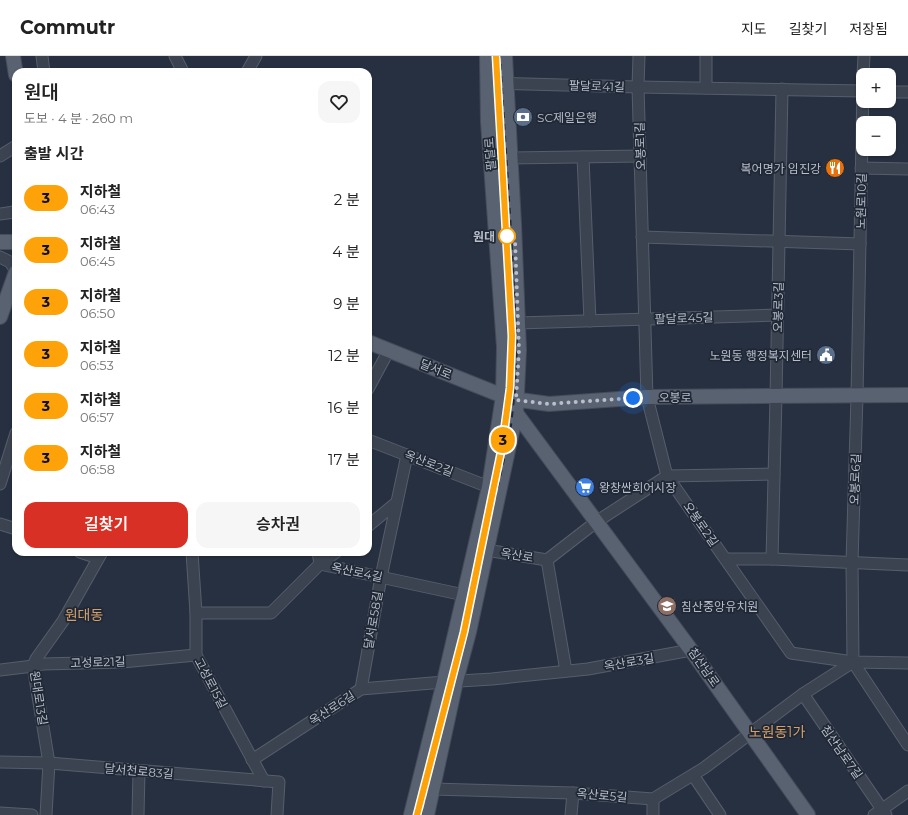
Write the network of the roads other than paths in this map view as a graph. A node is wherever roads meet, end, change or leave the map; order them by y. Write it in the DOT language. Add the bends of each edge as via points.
graph roads {
  1 [pos="14,56"];
  2 [pos="42,56"];
  3 [pos="175,56"];
  4 [pos="256,56"];
  5 [pos="487,56"];
  6 [pos="505,56"];
  7 [pos="639,56"];
  8 [pos="706,56"];
  9 [pos="864,56"];
  10 [pos="15,68"];
  11 [pos="44,68"];
  12 [pos="181,68"];
  13 [pos="249,68"];
  14 [pos="863,68"];
  15 [pos="488,83"];
  16 [pos="507,83"];
  17 [pos="638,87"];
  18 [pos="706,88"];
  19 [pos="782,89"];
  20 [pos="856,91"];
  21 [pos="896,92"];
  22 [pos="908,92"];
  23 [pos="863,108"];
  24 [pos="12,148"];
  25 [pos="0,156"];
  26 [pos="640,156"];
  27 [pos="582,157"];
  28 [pos="511,158"];
  29 [pos="861,168"];
  30 [pos="908,169"];
  31 [pos="12,212"];
  32 [pos="0,214"];
  33 [pos="642,237"];
  34 [pos="779,241"];
  35 [pos="0,242"];
  36 [pos="12,242"];
  37 [pos="860,244"];
  38 [pos="0,257"];
  39 [pos="12,265"];
  40 [pos="12,282"];
  41 [pos="778,315"];
  42 [pos="0,317"];
  43 [pos="645,319"];
  44 [pos="590,321"];
  45 [pos="518,323"];
  46 [pos="372,344"];
  47 [pos="389,350"];
  48 [pos="372,382"];
  49 [pos="908,395"];
  50 [pos="857,396"];
  51 [pos="647,397"];
  52 [pos="776,397"];
  53 [pos="512,403"];
  54 [pos="372,442"];
  55 [pos="12,446"];
  56 [pos="407,455"];
  57 [pos="774,474"];
  58 [pos="667,476"];
  59 [pos="0,484"];
  60 [pos="489,487"];
  61 [pos="396,503"];
  62 [pos="596,522"];
  63 [pos="372,523"];
  64 [pos="0,524"];
  65 [pos="12,528"];
  66 [pos="486,550"];
  67 [pos="99,556"];
  68 [pos="192,556"];
  69 [pos="319,556"];
  70 [pos="331,556"];
  71 [pos="772,559"];
  72 [pos="547,560"];
  73 [pos="726,560"];
  74 [pos="852,562"];
  75 [pos="320,564"];
  76 [pos="908,565"];
  77 [pos="381,577"];
  78 [pos="464,595"];
  79 [pos="196,613"];
  80 [pos="691,650"];
  81 [pos="196,655"];
  82 [pos="853,662"];
  83 [pos="908,663"];
  84 [pos="33,666"];
  85 [pos="0,670"];
  86 [pos="566,671"];
  87 [pos="450,681"];
  88 [pos="361,689"];
  89 [pos="803,694"];
  90 [pos="751,734"];
  91 [pos="908,745"];
  92 [pos="252,760"];
  93 [pos="0,762"];
  94 [pos="49,763"];
  95 [pos="139,771"];
  96 [pos="693,775"];
  97 [pos="264,781"];
  98 [pos="433,789"];
  99 [pos="908,791"];
  100 [pos="573,793"];
  101 [pos="653,800"];
  102 [pos="0,813"];
  103 [pos="717,813"];
  104 [pos="881,813"];
  105 [pos="32,815"];
  106 [pos="46,815"];
  107 [pos="138,815"];
  108 [pos="277,815"];
  109 [pos="411,815"];
  110 [pos="426,815"];
  111 [pos="571,815"];
  112 [pos="653,815"];
  113 [pos="808,815"];
  1 -- 10 [label="main road"];
  2 -- 11 [label="street"];
  3 -- 12 [label="street"];
  4 -- 13 [label="street"];
  5 -- 15 [label="main road, 팔달로"];
  6 -- 16 [label="main road"];
  7 -- 17 [label="street, 오봉로1길"];
  8 -- 18 [label="street"];
  9 -- 14 [label="street"];
  15 -- 16 [label="street, 팔달로41길"];
  15 -- 53 [label="main road, 팔달로" via="488,122 504,347"];
  16 -- 17 [label="street, 팔달로41길"];
  16 -- 28 [label="main road"];
  17 -- 18 [label="street, 팔달로41길"];
  17 -- 26 [label="street, 오봉로1길"];
  18 -- 19 [label="street, 팔달로41길"];
  19 -- 20 [label="street, 팔달로41길"];
  19 -- 34 [label="street, 오봉로3길"];
  21 -- 22 [label="street"];
  23 -- 29 [label="street, 노원로10길"];
  24 -- 25 [label="street"];
  26 -- 27 [label="street, 팔달로"];
  26 -- 33 [label="street, 오봉로1길"];
  27 -- 28 [label="street, 팔달로"];
  27 -- 44 [label="street"];
  28 -- 45 [label="main road"];
  29 -- 30 [label="street"];
  29 -- 37 [label="street, 노원로10길"];
  31 -- 32 [label="street"];
  33 -- 34 [label="street"];
  33 -- 43 [label="street, 오봉로1길"];
  34 -- 37 [label="street, 노원로10길"];
  34 -- 41 [label="street, 오봉로3길"];
  35 -- 36 [label="main road"];
  37 -- 50 [label="street, 노원로10길"];
  38 -- 39 [label="street"];
  40 -- 42 [label="main road"];
  41 -- 43 [label="street, 팔달로45길"];
  41 -- 52 [label="street, 오봉로3길"];
  43 -- 44 [label="street, 팔달로45길"];
  43 -- 51 [label="street, 오봉로1길"];
  44 -- 45 [label="street, 팔달로45길"];
  45 -- 53 [label="main road" via="519,350"];
  46 -- 47 [label="main road, 달서로"];
  47 -- 48 [label="street"];
  47 -- 53 [label="main road, 달서로"];
  49 -- 50 [label="main road, 오봉로"];
  50 -- 52 [label="main road, 오봉로"];
  50 -- 74 [label="street, 오봉로6길"];
  51 -- 52 [label="main road, 오봉로"];
  51 -- 53 [label="main road, 오봉로" via="549,404"];
  51 -- 58 [label="street, 오봉로2길"];
  52 -- 57 [label="street"];
  53 -- 60 [label="main road"];
  53 -- 62 [label="main road, 침산남로"];
  53 -- 66 [label="main road"];
  54 -- 56 [label="street, 옥산로2길"];
  55 -- 59 [label="street"];
  56 -- 60 [label="street, 옥산로2길"];
  56 -- 61 [label="street, 달서로58길"];
  57 -- 58 [label="street"];
  57 -- 71 [label="street"];
  58 -- 62 [label="street"];
  58 -- 73 [label="street, 오봉로2길"];
  60 -- 78 [label="main road"];
  61 -- 63 [label="street"];
  61 -- 77 [label="street, 달서로58길"];
  62 -- 72 [label="street"];
  62 -- 80 [label="main road, 침산남로"];
  64 -- 65 [label="street"];
  66 -- 72 [label="street, 옥산로"];
  66 -- 87 [label="main road" via="469,632"];
  67 -- 84 [label="street, 원대로13길" via="63,621"];
  68 -- 79 [label="street, 고성로15길"];
  69 -- 75 [label="street"];
  70 -- 75 [label="street"];
  71 -- 73 [label="street, 오봉로2길"];
  71 -- 74 [label="street, 오봉로2길"];
  72 -- 86 [label="street"];
  73 -- 82 [label="street, 오봉로2길" via="790,653"];
  74 -- 76 [label="street"];
  74 -- 82 [label="street, 오봉로6길"];
  75 -- 77 [label="street, 옥산로4길"];
  75 -- 79 [label="street, 옥산로4길" via="271,613"];
  77 -- 78 [label="street, 옥산로4길"];
  77 -- 88 [label="street, 달서로58길"];
  78 -- 87 [label="main road"];
  79 -- 81 [label="street, 고성로15길"];
  80 -- 86 [label="street, 옥산로3길"];
  80 -- 90 [label="main road, 침산남로"];
  81 -- 84 [label="street, 고성로21길" via="122,662"];
  81 -- 92 [label="street, 고성로15길"];
  82 -- 83 [label="street"];
  82 -- 89 [label="street"];
  82 -- 91 [label="street"];
  84 -- 85 [label="street, 고성로21길"];
  84 -- 94 [label="street, 원대로13길"];
  86 -- 87 [label="street, 옥산로3길"];
  87 -- 88 [label="street, 옥산로6길"];
  87 -- 98 [label="main road"];
  87 -- 109 [label="main road"];
  88 -- 92 [label="street, 옥산로6길"];
  89 -- 90 [label="street"];
  89 -- 104 [label="street, 침산남로7길"];
  90 -- 96 [label="street"];
  90 -- 113 [label="main road, 침산남로"];
  92 -- 97 [label="street, 고성로15길"];
  93 -- 94 [label="street, 달서천로83길"];
  94 -- 95 [label="street, 달서천로83길"];
  94 -- 106 [label="street, 원대로13길"];
  95 -- 97 [label="street, 달서천로83길"];
  95 -- 107 [label="street"];
  96 -- 101 [label="street"];
  96 -- 103 [label="street"];
  97 -- 108 [label="street, 달서천로83길" via="279,782"];
  98 -- 100 [label="street, 옥산로5길"];
  98 -- 110 [label="main road"];
  99 -- 104 [label="street"];
  100 -- 101 [label="street, 옥산로5길"];
  100 -- 111 [label="street"];
  101 -- 112 [label="street"];
  102 -- 105 [label="street"];
}
